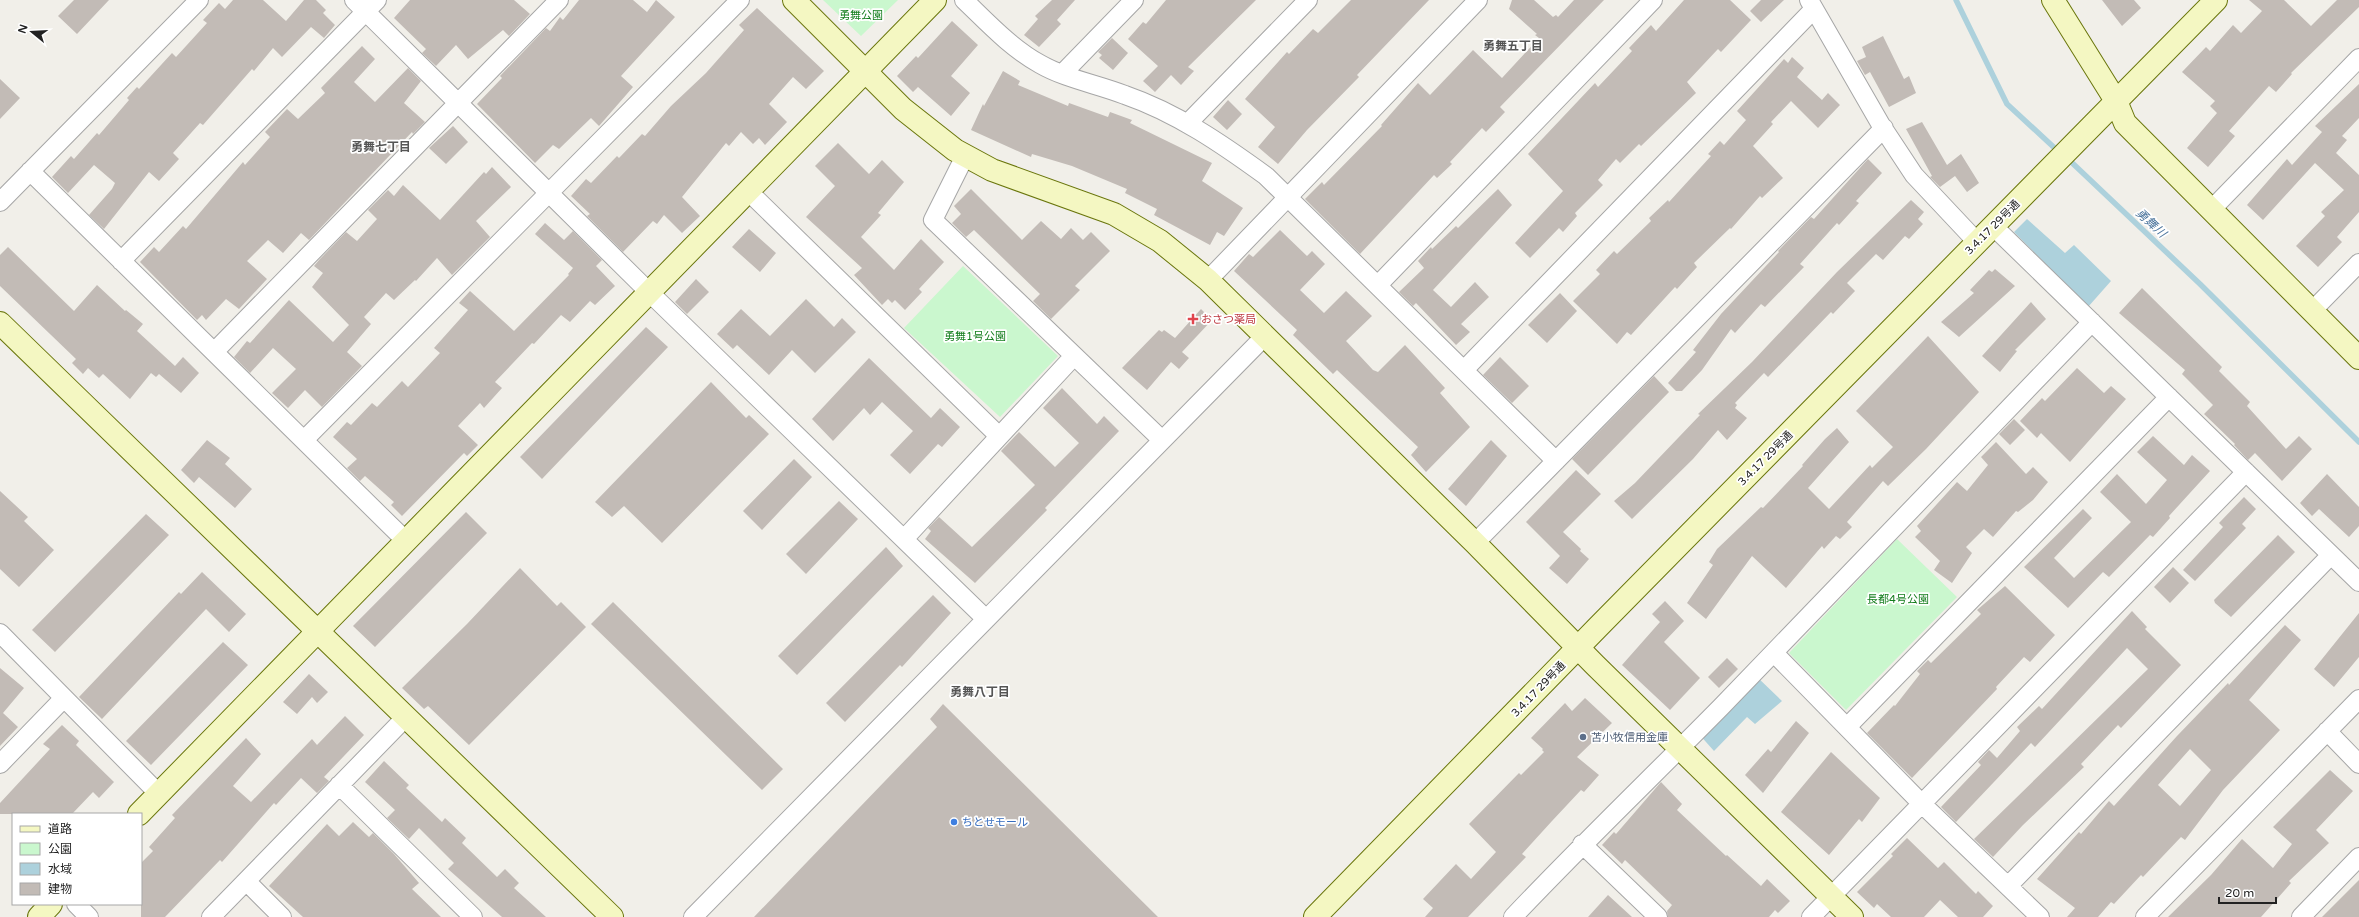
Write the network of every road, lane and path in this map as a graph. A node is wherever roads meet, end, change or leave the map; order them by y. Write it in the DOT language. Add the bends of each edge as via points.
graph roads {
  1 [pos="199,0"];
  2 [pos="559,0"];
  3 [pos="740,0"];
  4 [pos="794,0"];
  5 [pos="935,0"];
  6 [pos="964,0"];
  7 [pos="1134,0"];
  8 [pos="1308,0"];
  9 [pos="1478,0"];
  10 [pos="1653,0"];
  11 [pos="2053,0"];
  12 [pos="2216,0"];
  13 [pos="366,4"];
  14 [pos="1812,5"];
  15 [pos="2359,58"];
  16 [pos="865,70"];
  17 [pos="1062,74"];
  18 [pos="458,102"];
  19 [pos="2116,102"];
  20 [pos="1188,123"];
  21 [pos="1884,128"];
  22 [pos="965,156"];
  23 [pos="30,172"];
  24 [pos="748,191"];
  25 [pos="548,192"];
  26 [pos="1288,197"];
  27 [pos="0,202"];
  28 [pos="2211,210"];
  29 [pos="1993,226"];
  30 [pos="1977,242"];
  31 [pos="121,261"];
  32 [pos="2359,264"];
  33 [pos="1208,280"];
  34 [pos="1378,285"];
  35 [pos="650,293"];
  36 [pos="2312,311"];
  37 [pos="2092,322"];
  38 [pos="0,323"];
  39 [pos="1264,336"];
  40 [pos="214,352"];
  41 [pos="1074,356"];
  42 [pos="2359,358"];
  43 [pos="1464,370"];
  44 [pos="2169,397"];
  45 [pos="999,436"];
  46 [pos="304,440"];
  47 [pos="1162,440"];
  48 [pos="1556,461"];
  49 [pos="2246,472"];
  50 [pos="904,539"];
  51 [pos="406,541"];
  52 [pos="1475,543"];
  53 [pos="2331,555"];
  54 [pos="2359,582"];
  55 [pos="986,619"];
  56 [pos="0,633"];
  57 [pos="317,633"];
  58 [pos="1578,648"];
  59 [pos="1774,653"];
  60 [pos="64,698"];
  61 [pos="2359,699"];
  62 [pos="405,718"];
  63 [pos="1847,727"];
  64 [pos="2328,731"];
  65 [pos="1680,749"];
  66 [pos="0,764"];
  67 [pos="2359,764"];
  68 [pos="339,785"];
  69 [pos="159,794"];
  70 [pos="1922,804"];
  71 [pos="140,813"];
  72 [pos="1582,844"];
  73 [pos="2359,857"];
  74 [pos="246,881"];
  75 [pos="2008,886"];
  76 [pos="1831,896"];
  77 [pos="50,905"];
  78 [pos="77,905"];
  79 [pos="38,917"];
  80 [pos="89,917"];
  81 [pos="211,917"];
  82 [pos="282,917"];
  83 [pos="473,917"];
  84 [pos="612,917"];
  85 [pos="693,917"];
  86 [pos="1315,917"];
  87 [pos="1512,917"];
  88 [pos="1658,917"];
  89 [pos="1811,917"];
  90 [pos="1852,917"];
  91 [pos="2040,917"];
  92 [pos="2145,917"];
  93 [pos="2301,917"];
  1 -- 23 [label="street"];
  2 -- 18 [label="street"];
  3 -- 25 [label="street"];
  4 -- 16 [label="street"];
  5 -- 16 [label="street"];
  6 -- 17 [label="street" via="1014,47 1040,65"];
  7 -- 17 [label="street"];
  8 -- 20 [label="street"];
  9 -- 26 [label="street"];
  10 -- 34 [label="street"];
  11 -- 19 [label="street"];
  12 -- 19 [label="street, 3.4.17 29号通"];
  13 -- 18 [label="street"];
  13 -- 31 [label="street"];
  14 -- 21 [label="street"];
  14 -- 43 [label="street"];
  15 -- 28 [label="street"];
  16 -- 22 [label="street" via="921,125"];
  16 -- 24 [label="street"];
  17 -- 20 [label="street" via="1126,95"];
  18 -- 25 [label="street"];
  18 -- 40 [label="street"];
  19 -- 28 [label="street" via="2125,122"];
  19 -- 29 [label="street, 3.4.17 29号通"];
  20 -- 26 [label="street" via="1266,176"];
  21 -- 30 [label="street" via="1914,175"];
  21 -- 48 [label="street"];
  22 -- 33 [label="street" via="999,172 1114,214 1160,241"];
  22 -- 41 [label="street" via="933,220"];
  23 -- 27 [label="street"];
  23 -- 31 [label="street"];
  24 -- 35 [label="street"];
  24 -- 45 [label="street"];
  25 -- 35 [label="street"];
  25 -- 46 [label="street"];
  26 -- 33 [label="street"];
  26 -- 34 [label="street"];
  28 -- 36 [label="street"];
  29 -- 30 [label="street, 3.4.17 29号通"];
  29 -- 37 [label="street"];
  30 -- 58 [label="street, 3.4.17 29号通"];
  31 -- 40 [label="street"];
  32 -- 36 [label="street"];
  33 -- 39 [label="street"];
  34 -- 43 [label="street"];
  35 -- 50 [label="street"];
  35 -- 51 [label="street"];
  36 -- 42 [label="street"];
  37 -- 44 [label="street"];
  37 -- 59 [label="street"];
  38 -- 57 [label="street"];
  39 -- 47 [label="street"];
  39 -- 52 [label="street"];
  40 -- 46 [label="street"];
  41 -- 45 [label="street"];
  41 -- 47 [label="street"];
  43 -- 48 [label="street"];
  44 -- 49 [label="street"];
  44 -- 63 [label="street"];
  45 -- 50 [label="street"];
  46 -- 51 [label="street"];
  47 -- 55 [label="street"];
  48 -- 52 [label="street"];
  49 -- 53 [label="street"];
  49 -- 70 [label="street"];
  50 -- 55 [label="street"];
  51 -- 57 [label="street"];
  52 -- 58 [label="street"];
  53 -- 54 [label="street"];
  53 -- 75 [label="street"];
  55 -- 85 [label="street"];
  56 -- 60 [label="street"];
  57 -- 62 [label="street"];
  57 -- 69 [label="street"];
  58 -- 65 [label="street"];
  58 -- 86 [label="street, 3.4.17 29号通"];
  59 -- 63 [label="street"];
  59 -- 65 [label="street"];
  60 -- 66 [label="street"];
  60 -- 69 [label="street"];
  61 -- 64 [label="street"];
  62 -- 68 [label="street"];
  62 -- 84 [label="street"];
  63 -- 70 [label="street"];
  64 -- 67 [label="street"];
  64 -- 92 [label="street"];
  65 -- 72 [label="street"];
  65 -- 76 [label="street"];
  68 -- 74 [label="street"];
  68 -- 83 [label="street"];
  69 -- 71 [label="street"];
  70 -- 75 [label="street"];
  70 -- 76 [label="street"];
  72 -- 87 [label="street"];
  72 -- 88 [label="street"];
  73 -- 93 [label="street"];
  74 -- 81 [label="street"];
  74 -- 82 [label="street"];
  75 -- 91 [label="street"];
  76 -- 89 [label="street"];
  76 -- 90 [label="street"];
  77 -- 79 [label="street"];
  78 -- 80 [label="street"];
}
